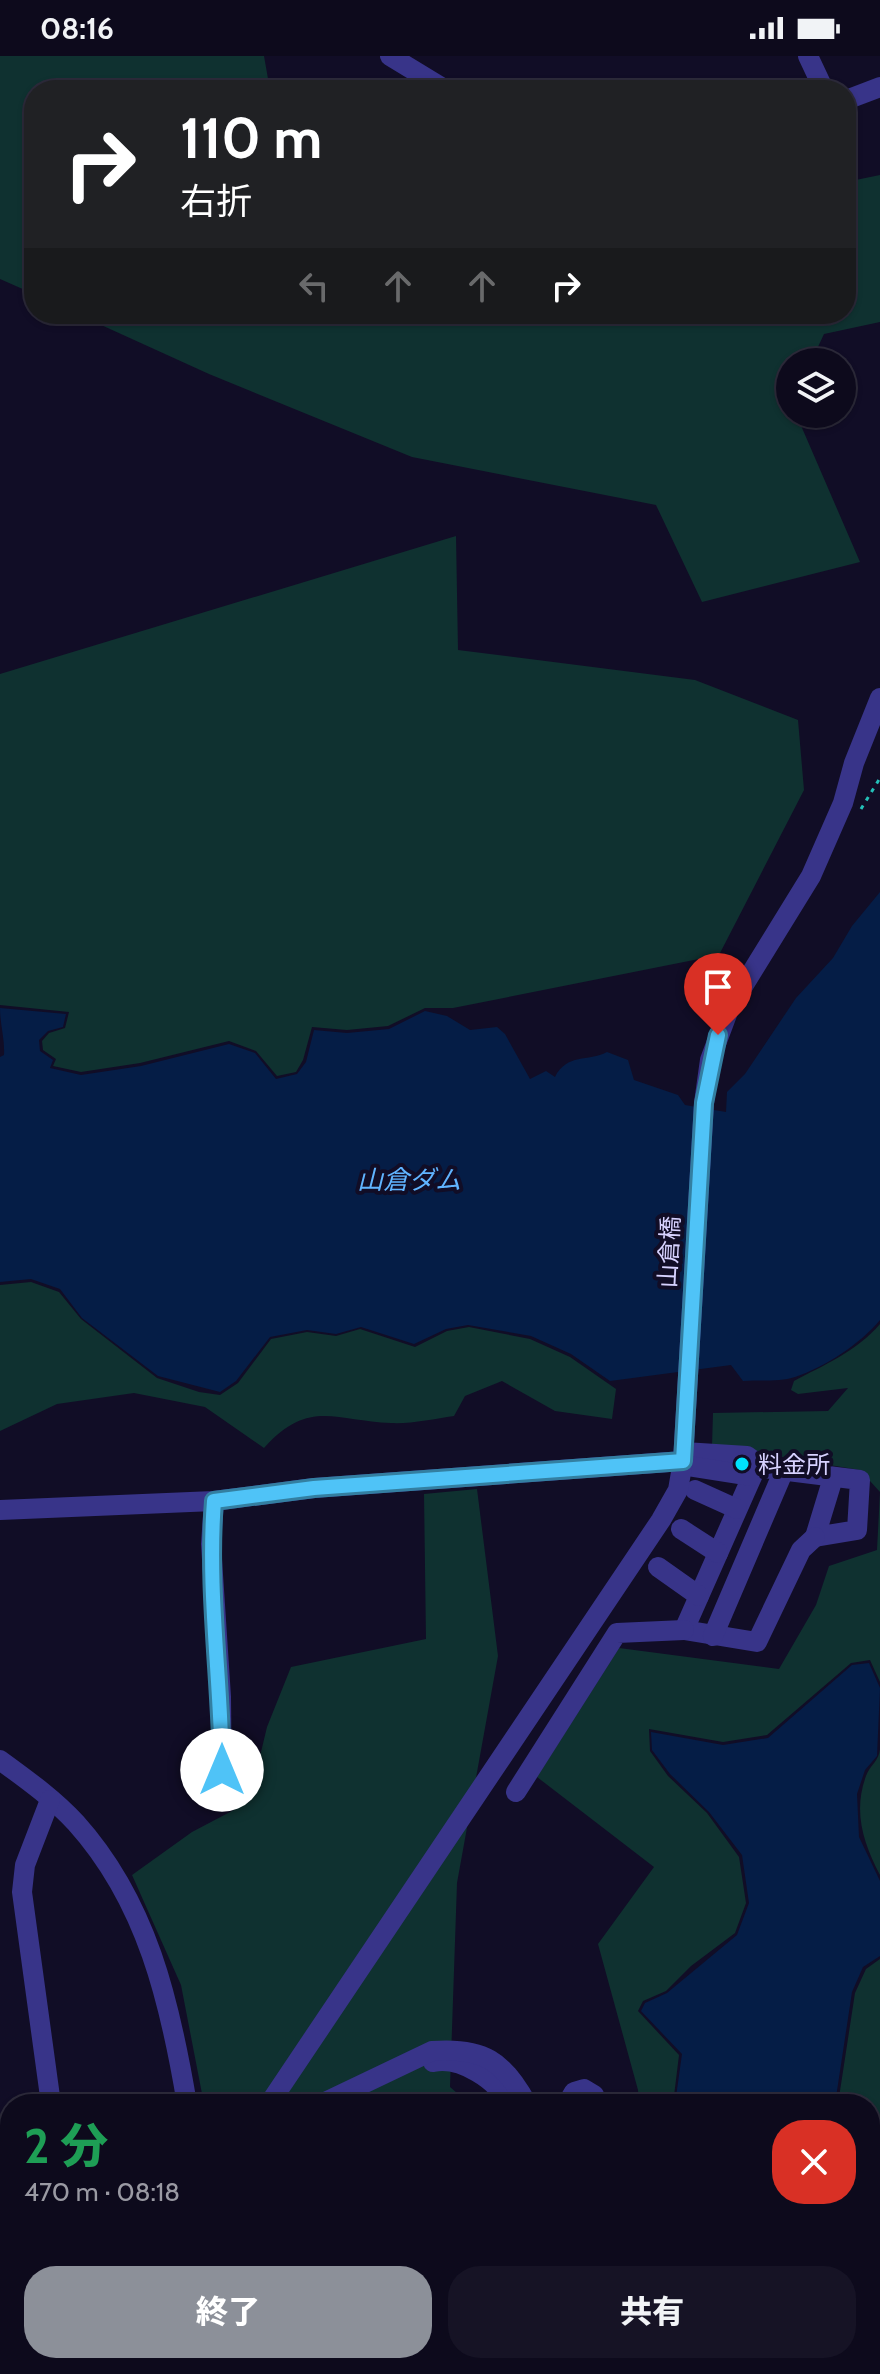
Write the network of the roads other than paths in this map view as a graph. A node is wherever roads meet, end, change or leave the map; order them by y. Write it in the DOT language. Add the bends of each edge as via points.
graph roads {
  1 [pos="390,56"];
  2 [pos="808,56"];
  3 [pos="430,80"];
  4 [pos="819,80"];
  5 [pos="880,87"];
  6 [pos="856,96"];
  7 [pos="880,698"];
  8 [pos="683,1459"];
  9 [pos="764,1469"];
  10 [pos="833,1478"];
  11 [pos="695,1490"];
  12 [pos="214,1501"];
  13 [pos="737,1509"];
  14 [pos="0,1510"];
  15 [pos="681,1529"];
  16 [pos="815,1537"];
  17 [pos="718,1553"];
  18 [pos="658,1567"];
  19 [pos="699,1596"];
  20 [pos="684,1630"];
  21 [pos="713,1636"];
  22 [pos="0,1760"];
  23 [pos="516,1792"];
  24 [pos="222,1794"];
  25 [pos="50,1800"];
  26 [pos="50,2094"];
  27 [pos="185,2094"];
  28 [pos="276,2094"];
  29 [pos="342,2094"];
  30 [pos="367,2094"];
  31 [pos="504,2094"];
  32 [pos="522,2094"];
  33 [pos="573,2094"];
  34 [pos="592,2094"];
  1 -- 3 [label="street"];
  2 -- 4 [label="street"];
  5 -- 6 [label="street"];
  7 -- 8 [label="street, 山倉橋" via="811,876 729,1009 710,1060"];
  8 -- 9 [label="street" via="747,1456"];
  8 -- 12 [label="street" via="314,1488"];
  8 -- 28 [label="street, 山倉橋" via="678,1490 661,1520"];
  9 -- 10 [label="street"];
  9 -- 13 [label="street"];
  9 -- 21 [label="street"];
  10 -- 16 [label="street"];
  10 -- 16 [label="street" via="860,1480 857,1530"];
  11 -- 13 [label="street"];
  12 -- 14 [label="street"];
  12 -- 24 [label="street" via="211,1544"];
  13 -- 17 [label="street"];
  15 -- 17 [label="street"];
  16 -- 21 [label="street" via="801,1550 757,1642"];
  17 -- 19 [label="street"];
  18 -- 19 [label="street"];
  19 -- 20 [label="street"];
  20 -- 21 [label="street"];
  20 -- 23 [label="street" via="617,1633"];
  22 -- 25 [label="street"];
  25 -- 26 [label="street" via="25,1865 22,1892"];
  25 -- 27 [label="street" via="75,1822 117,1879 144,1933 159,1967"];
  29 -- 32 [label="street" via="446,2049 490,2058 511,2074"];
  30 -- 31 [label="street" via="443,2060 492,2082"];
  33 -- 34 [label="street" via="584,2089"];
}
